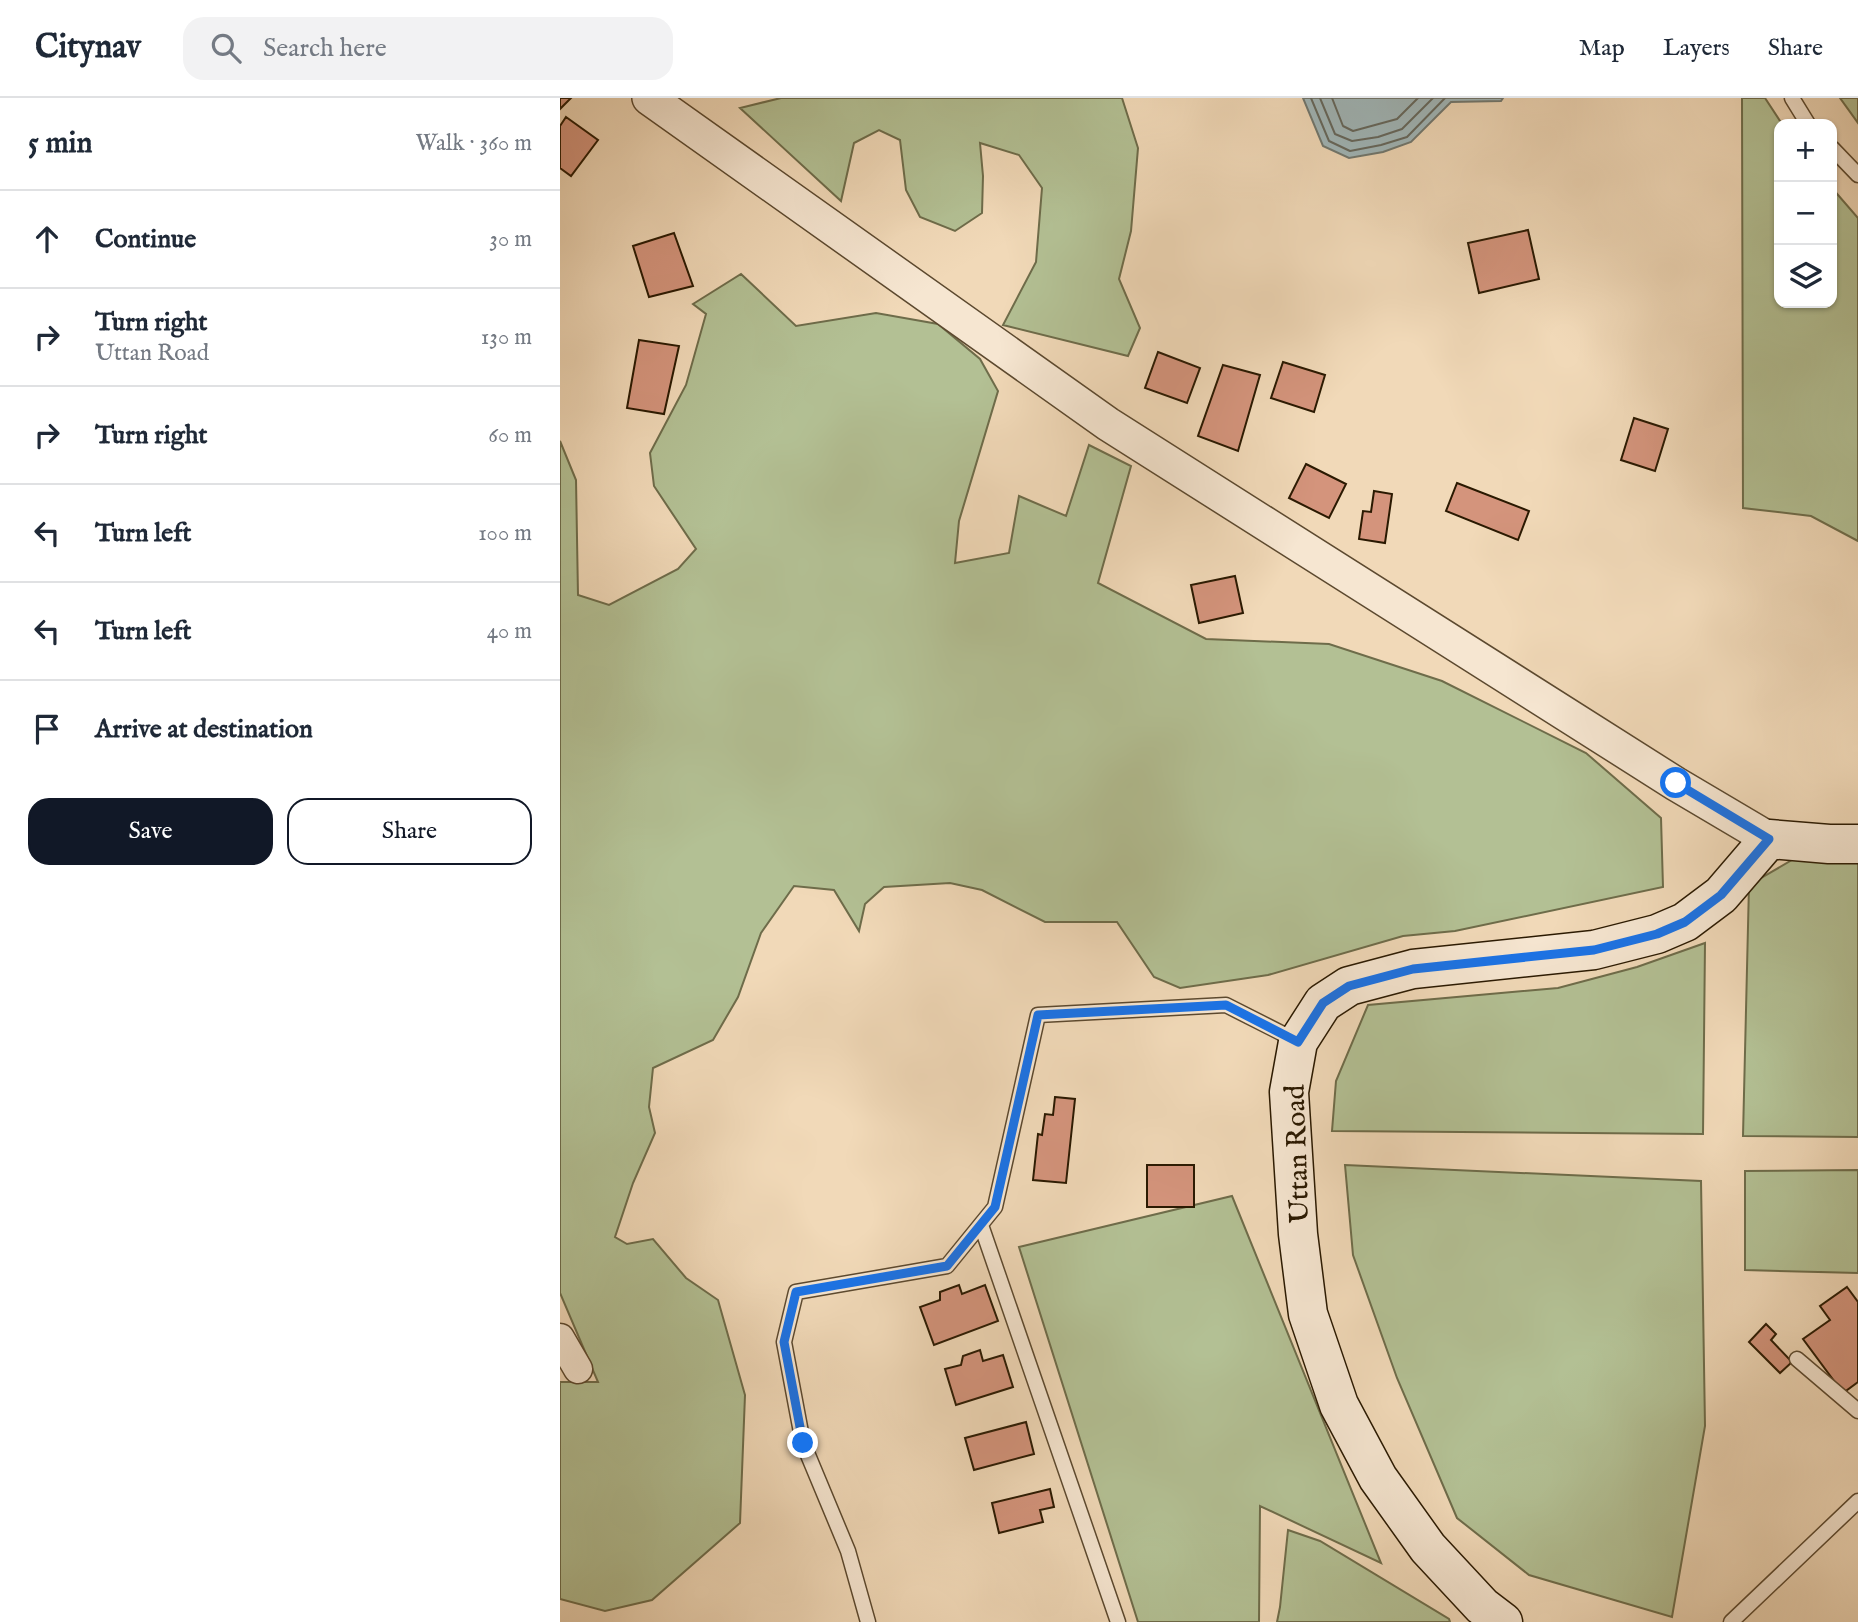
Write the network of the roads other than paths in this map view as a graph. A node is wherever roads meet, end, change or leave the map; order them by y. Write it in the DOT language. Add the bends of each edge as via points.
graph roads {
  1 [pos="649,98"];
  2 [pos="1792,98"];
  3 [pos="1805,119"];
  4 [pos="1837,153"];
  5 [pos="1858,175"];
  6 [pos="1769,839"];
  7 [pos="1858,844"];
  8 [pos="1298,1042"];
  9 [pos="981,1225"];
  10 [pos="560,1338"];
  11 [pos="1797,1359"];
  12 [pos="578,1369"];
  13 [pos="1858,1411"];
  14 [pos="1858,1501"];
  15 [pos="868,1622"];
  16 [pos="1118,1622"];
  17 [pos="1503,1622"];
  18 [pos="1731,1622"];
  1 -- 6 [label="street" via="1108,424"];
  2 -- 3 [label="lane"];
  4 -- 5 [label="lane"];
  6 -- 7 [label="main road"];
  6 -- 8 [label="main road, Uttan Road" via="1721,895 1685,922 1594,950 1413,969 1349,986 1323,1003"];
  8 -- 9 [label="lane" via="1226,1005 1038,1015 995,1207"];
  8 -- 17 [label="main road, Uttan Road" via="1289,1092 1298,1234 1308,1314 1339,1405 1378,1478 1428,1548"];
  9 -- 15 [label="lane" via="947,1266 796,1292 784,1342 803,1443 848,1551"];
  9 -- 16 [label="lane"];
  10 -- 12 [label="street"];
  11 -- 13 [label="lane"];
  14 -- 18 [label="lane"];
}
